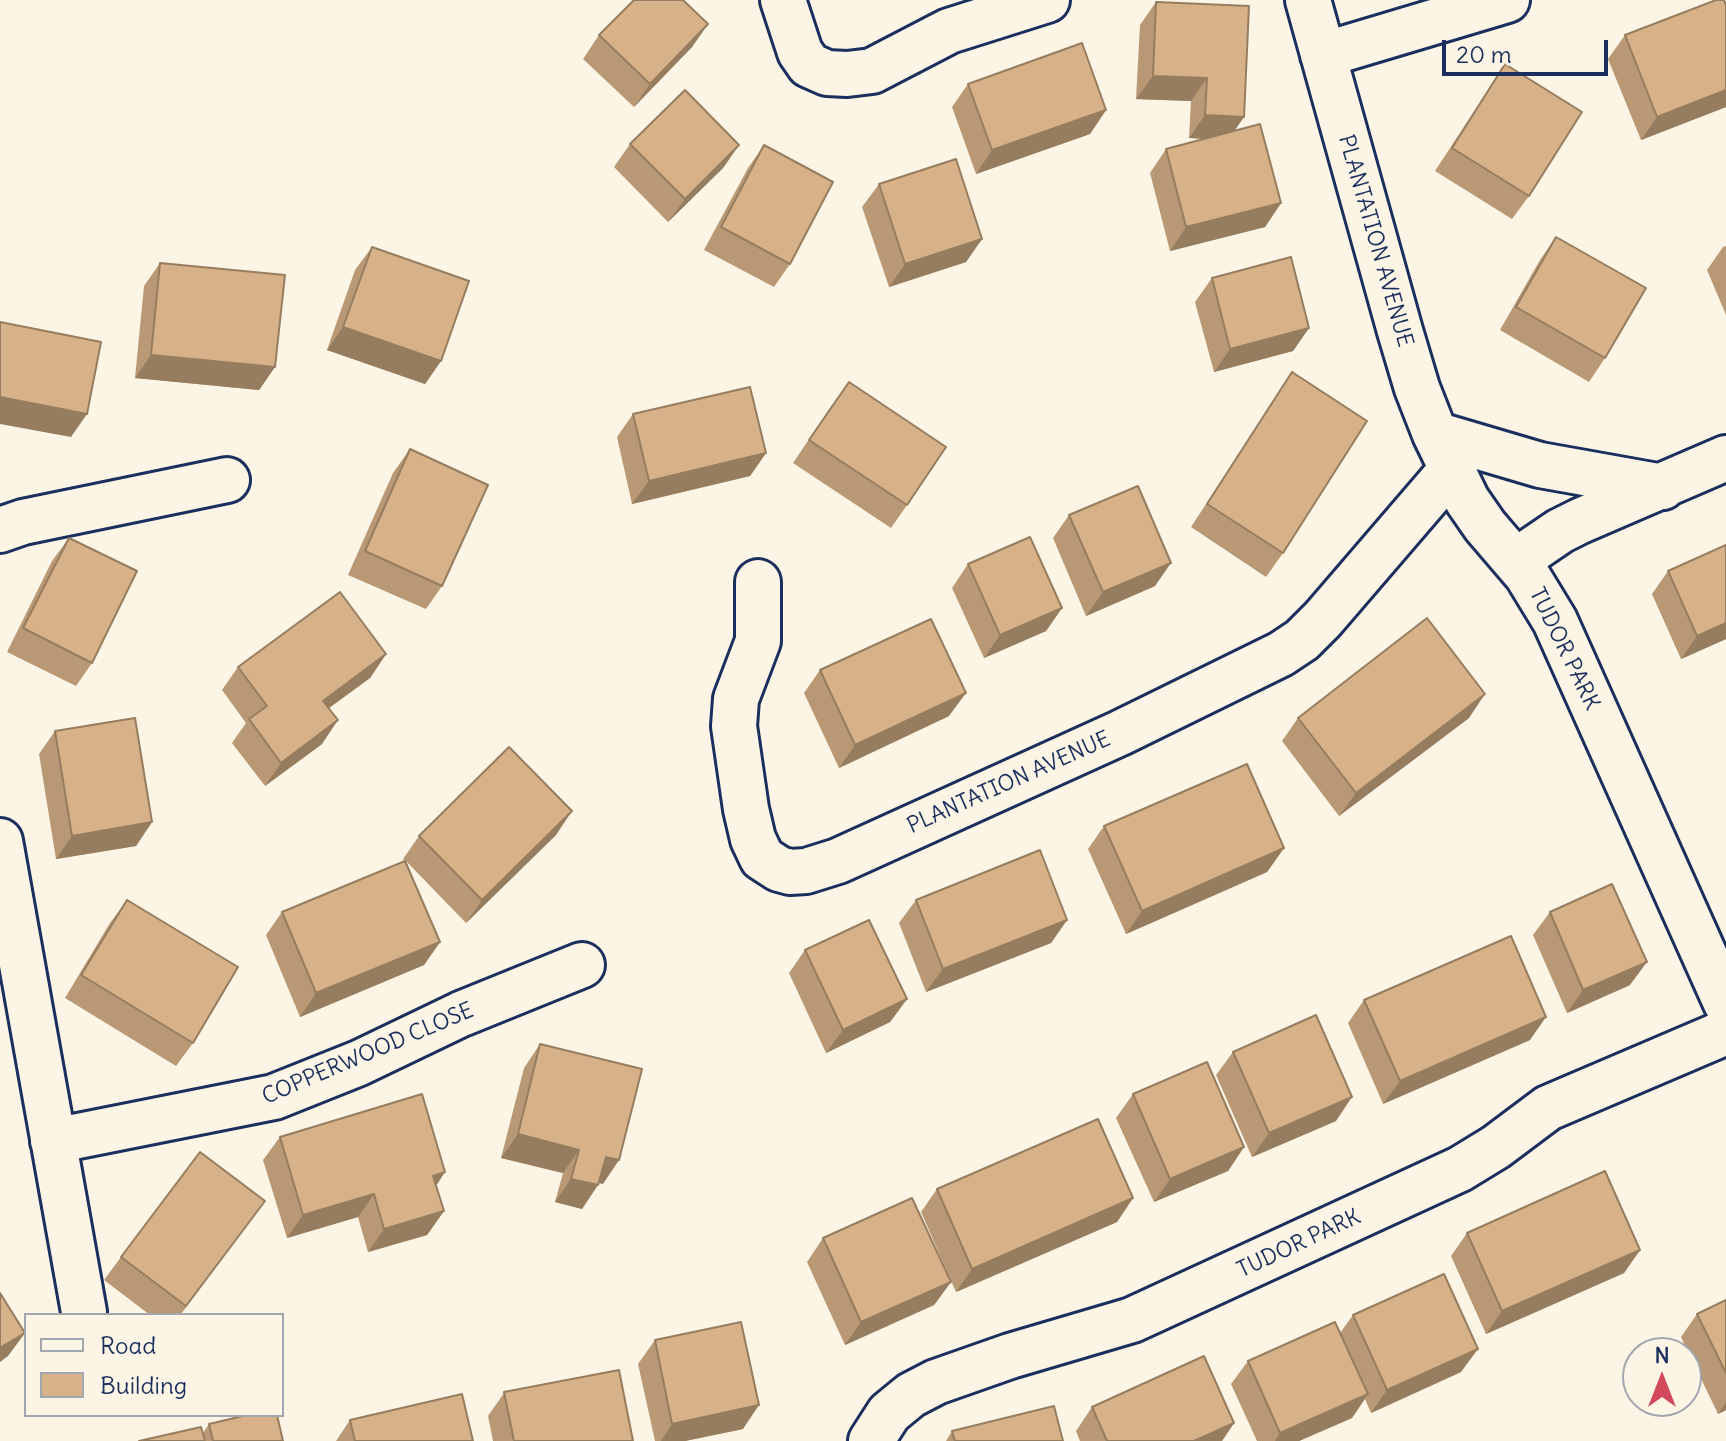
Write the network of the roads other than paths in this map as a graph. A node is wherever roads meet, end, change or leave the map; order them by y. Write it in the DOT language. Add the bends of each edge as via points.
graph roads {
  1 [pos="783,0"];
  2 [pos="1047,0"];
  3 [pos="1308,0"];
  4 [pos="1507,0"];
  5 [pos="1323,55"];
  6 [pos="1443,452"];
  7 [pos="1726,458"];
  8 [pos="227,480"];
  9 [pos="1663,487"];
  10 [pos="0,530"];
  11 [pos="1516,561"];
  12 [pos="758,582"];
  13 [pos="0,841"];
  14 [pos="6,903"];
  15 [pos="582,965"];
  16 [pos="1726,1003"];
  17 [pos="1726,1032"];
  18 [pos="53,1141"];
  19 [pos="84,1312"];
  20 [pos="871,1441"];
  1 -- 2 [label="street" via="809,65 847,74 872,71 949,31"];
  3 -- 5 [label="street, PLANTATION AVENUE"];
  4 -- 5 [label="street"];
  5 -- 6 [label="street, PLANTATION AVENUE" via="1417,388"];
  6 -- 9 [label="street"];
  6 -- 11 [label="street, PLANTATION AVENUE" via="1476,514"];
  6 -- 12 [label="street, PLANTATION AVENUE" via="1323,619 1281,654 1106,740 806,871 779,869 762,858 746,809 734,726 736,699 758,641"];
  7 -- 9 [label="street"];
  8 -- 10 [label="street"];
  9 -- 11 [label="street" via="1560,531"];
  11 -- 16 [label="street, TUDOR PARK" via="1567,645"];
  13 -- 14 [label="street"];
  14 -- 18 [label="street"];
  15 -- 18 [label="street, COPPERWOOD CLOSE" via="274,1097"];
  17 -- 20 [label="street, TUDOR PARK" via="1548,1108 1460,1169 1132,1320 936,1382 889,1413"];
  18 -- 19 [label="street"];
}
